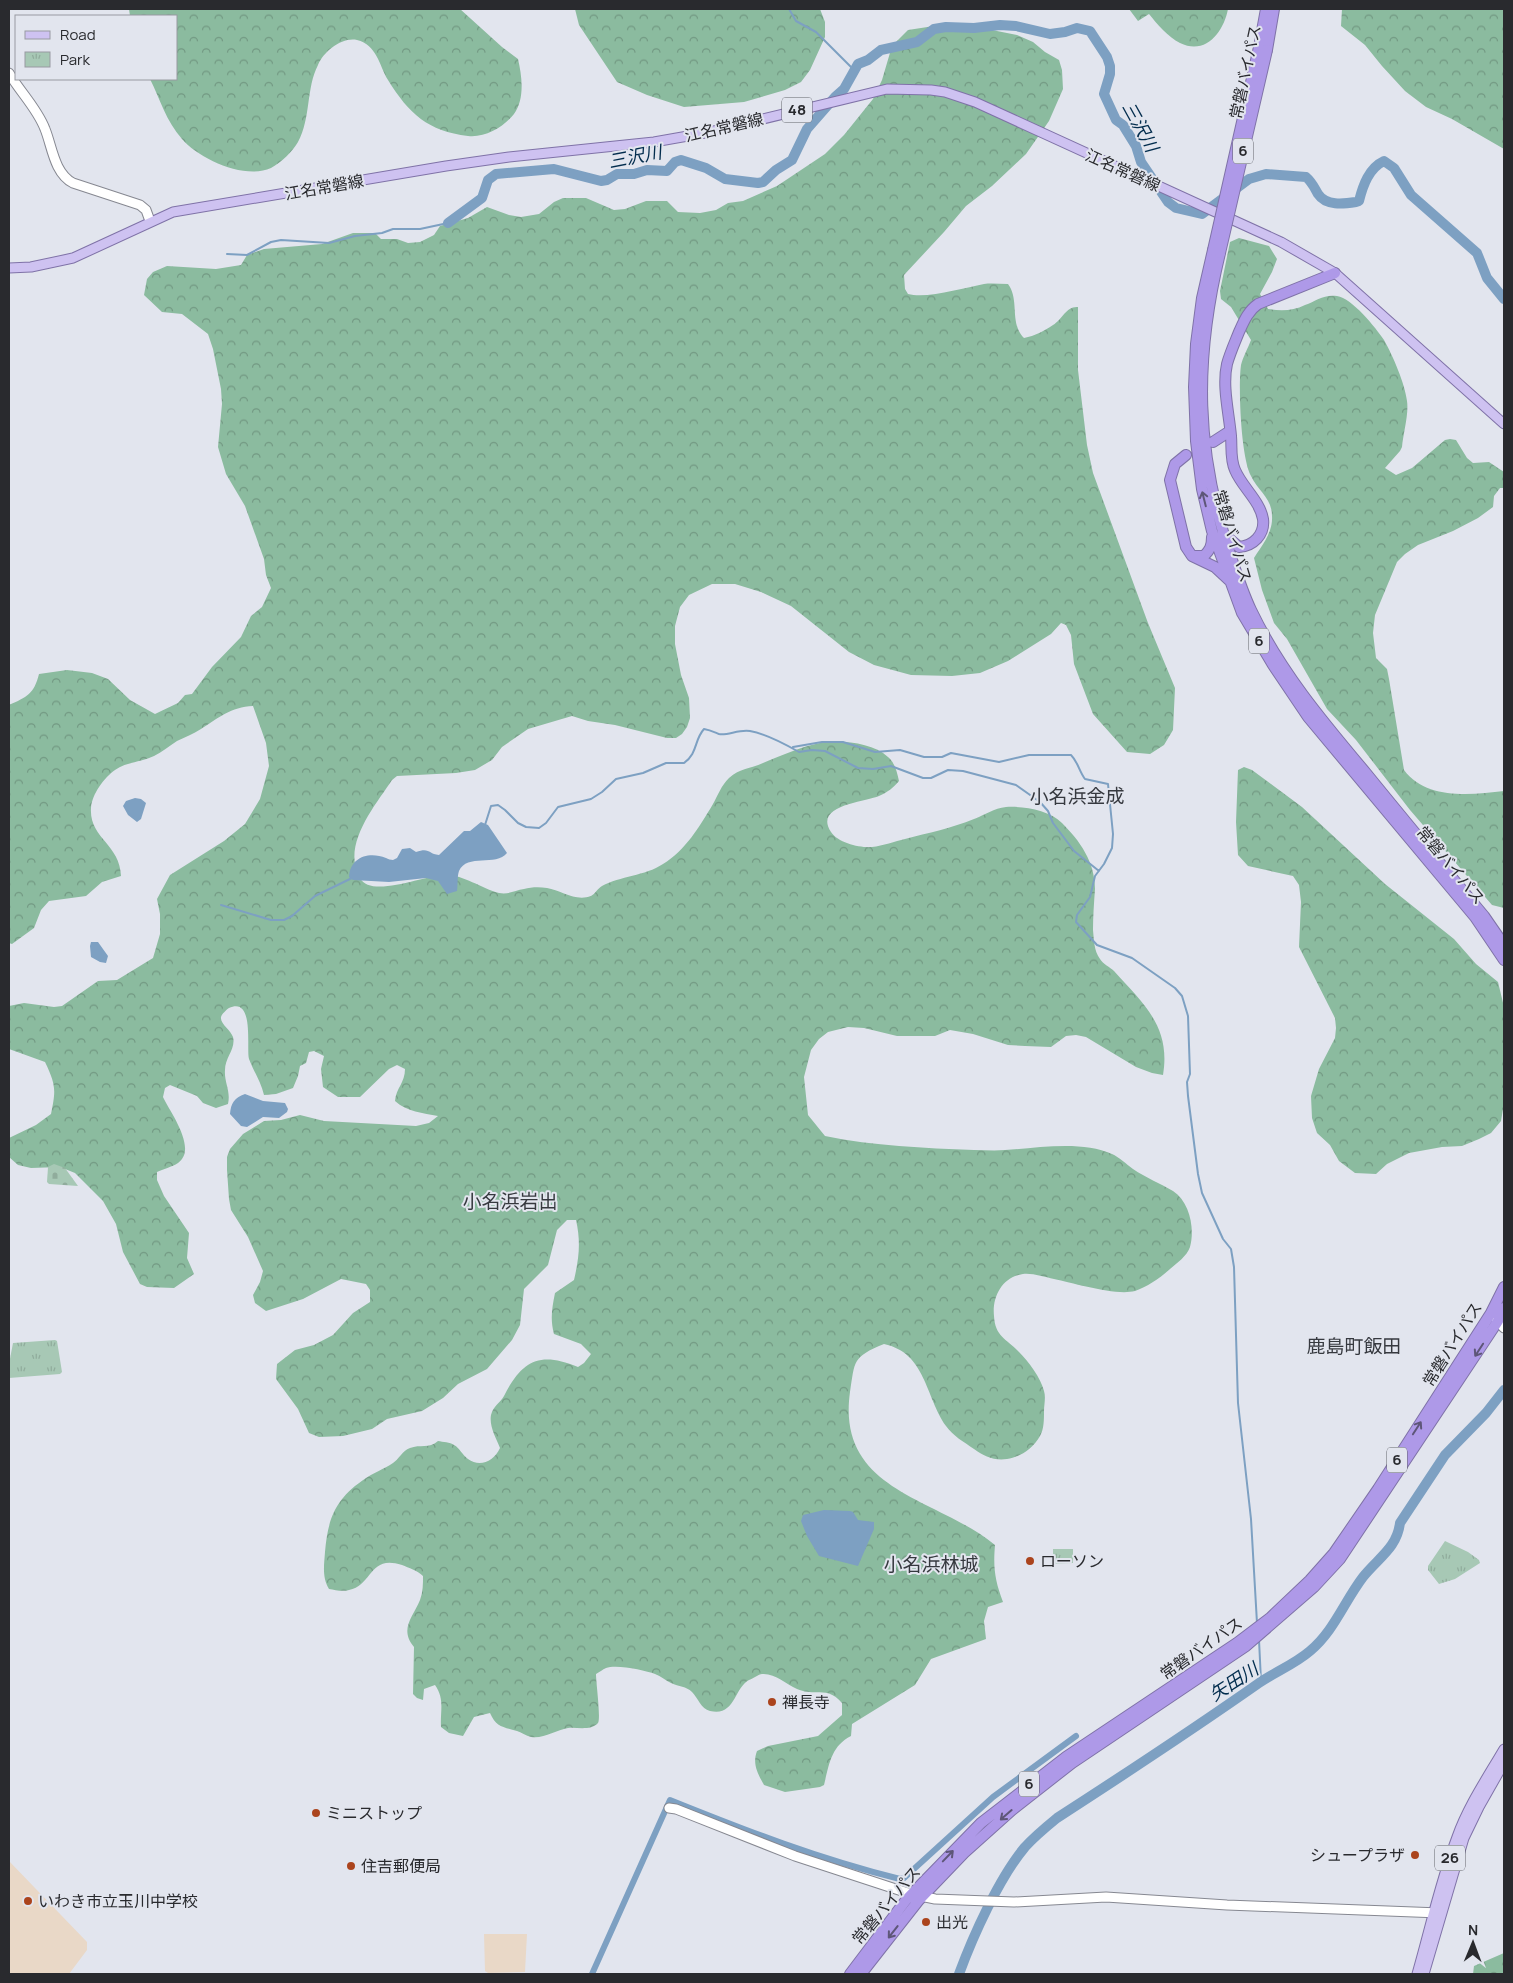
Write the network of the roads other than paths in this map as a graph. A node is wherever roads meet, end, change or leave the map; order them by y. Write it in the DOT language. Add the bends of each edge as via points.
graph roads {
  1 [pos="1266,9"];
  2 [pos="1274,9"];
  3 [pos="1263,48"];
  4 [pos="9,73"];
  5 [pos="150,222"];
  6 [pos="9,268"];
  7 [pos="1335,273"];
  8 [pos="1504,424"];
  9 [pos="1230,431"];
  10 [pos="1214,442"];
  11 [pos="1186,455"];
  12 [pos="1217,532"];
  13 [pos="1246,547"];
  14 [pos="1192,556"];
  15 [pos="1234,578"];
  16 [pos="1504,945"];
  17 [pos="1504,960"];
  18 [pos="1504,1287"];
  19 [pos="1504,1308"];
  20 [pos="1491,1312"];
  21 [pos="1501,1324"];
  22 [pos="1270,1622"];
  23 [pos="1246,1641"];
  24 [pos="1504,1750"];
  25 [pos="1504,1763"];
  26 [pos="669,1808"];
  27 [pos="911,1894"];
  28 [pos="922,1897"];
  29 [pos="1437,1913"];
  30 [pos="850,1974"];
  31 [pos="861,1974"];
  32 [pos="1417,1974"];
  33 [pos="1424,1974"];
  1 -- 3 [label="highway, 常磐バイパス / 6"];
  2 -- 3 [label="highway, 常磐バイパス / 6"];
  3 -- 12 [label="highway, 常磐バイパス / 6, bridge" via="1216,252 1202,298 1196,344 1194,387 1200,480"];
  4 -- 5 [label="street" via="34,107 64,176 72,183 140,205 146,210"];
  5 -- 6 [label="main road, 江名常磐線 / 48" via="73,258"];
  5 -- 7 [label="main road, 江名常磐線 / 48" via="173,212 446,166 654,142 705,133 878,91 916,88 945,92 975,102 1281,242"];
  7 -- 8 [label="main road, 江名常磐線 / 48"];
  7 -- 9 [label="highway" via="1264,300 1249,312 1226,366"];
  9 -- 10 [label="highway"];
  9 -- 13 [label="highway" via="1235,471 1263,518 1261,534"];
  11 -- 14 [label="highway" via="1176,464 1170,480 1186,546"];
  12 -- 13 [label="highway" via="1239,547"];
  12 -- 14 [label="highway" via="1204,556"];
  12 -- 15 [label="highway, 常磐バイパス / 6"];
  13 -- 15 [label="highway"];
  14 -- 15 [label="highway"];
  15 -- 16 [label="highway, 常磐バイパス / 6" via="1280,662 1312,708"];
  15 -- 17 [label="highway, 常磐バイパス / 6" via="1242,613 1308,717 1475,917"];
  18 -- 20 [label="highway, 常磐バイパス / 6"];
  19 -- 21 [label="highway, 常磐バイパス / 6"];
  20 -- 21 [label="street"];
  22 -- 20 [label="highway, 常磐バイパス / 6, one-way" via="1334,1553"];
  21 -- 22 [label="highway, 常磐バイパス / 6, one-way" via="1340,1559 1314,1588"];
  22 -- 23 [label="highway, 常磐バイパス / 6"];
  27 -- 23 [label="highway, 常磐バイパス / 6, one-way" via="981,1823 1036,1779"];
  23 -- 28 [label="highway, 常磐バイパス / 6, one-way" via="1042,1785 990,1829"];
  24 -- 29 [label="main road, 26" via="1472,1803 1457,1836"];
  25 -- 29 [label="main road, 26" via="1464,1838"];
  26 -- 27 [label="street" via="795,1856"];
  27 -- 28 [label="street"];
  27 -- 30 [label="highway, 常磐バイパス / 6"];
  28 -- 29 [label="street" via="1009,1902 1106,1897"];
  28 -- 31 [label="highway, 常磐バイパス / 6, one-way"];
  29 -- 32 [label="main road, 26"];
  29 -- 33 [label="main road, 26"];
}
